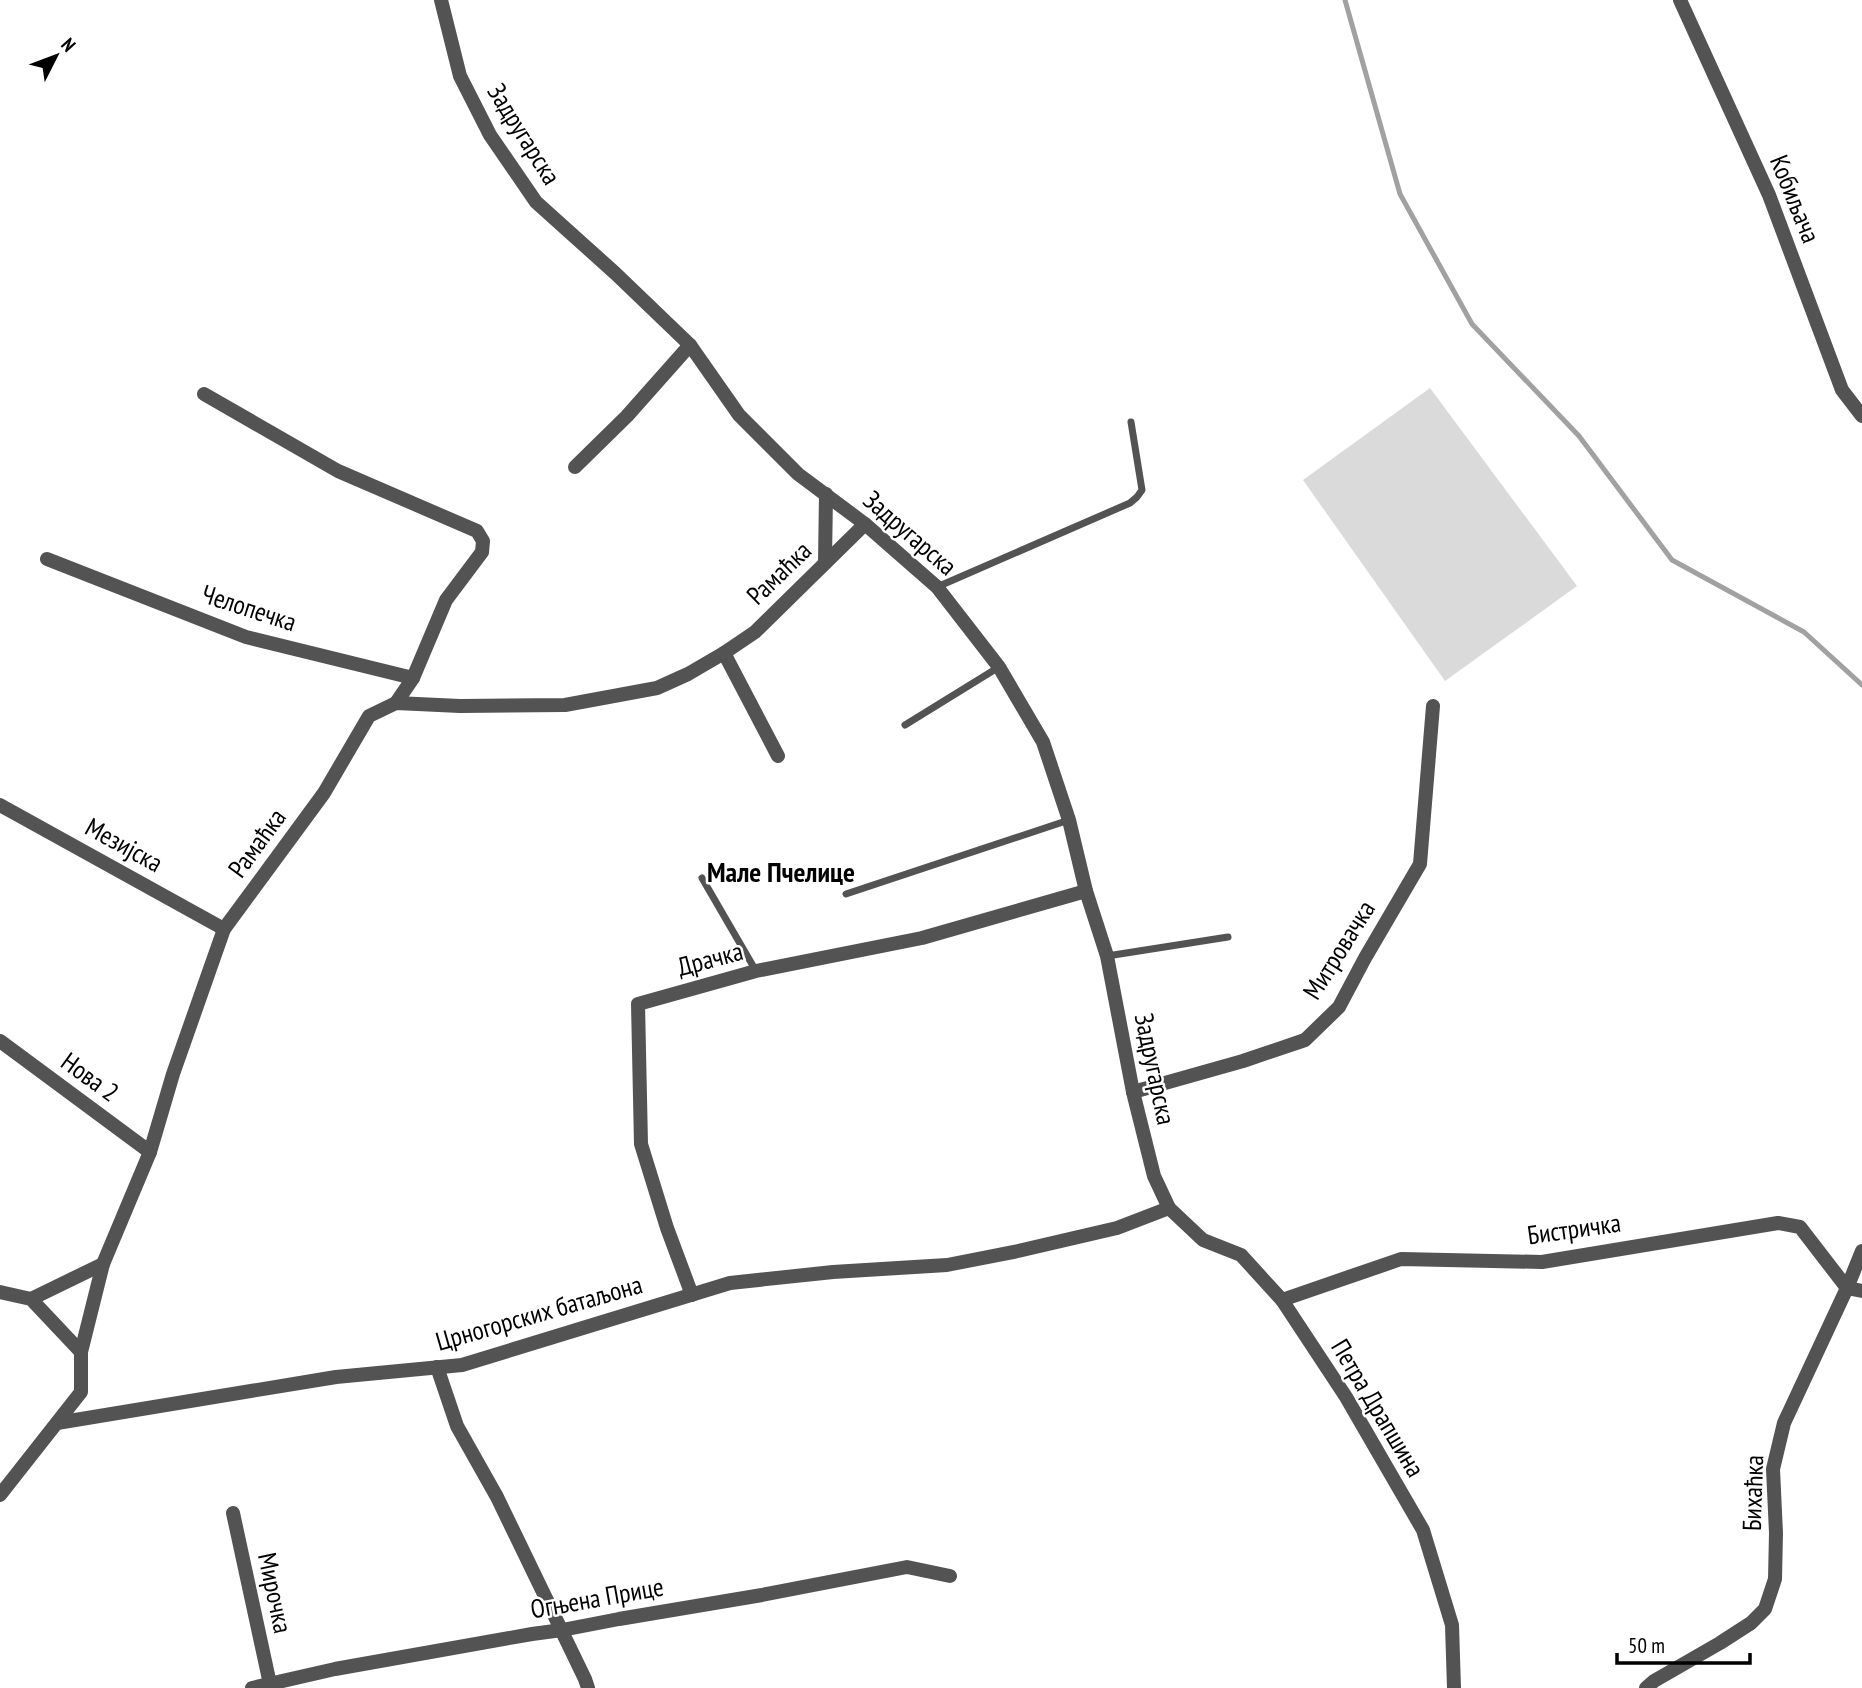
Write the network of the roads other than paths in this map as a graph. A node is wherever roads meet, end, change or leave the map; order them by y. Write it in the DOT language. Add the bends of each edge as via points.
graph roads {
  1 [pos="440,0"];
  2 [pos="1680,0"];
  3 [pos="690,345"];
  4 [pos="204,394"];
  5 [pos="1862,416"];
  6 [pos="1131,422"];
  7 [pos="575,467"];
  8 [pos="826,494"];
  9 [pos="866,524"];
  10 [pos="47,559"];
  11 [pos="825,563"];
  12 [pos="937,587"];
  13 [pos="723,653"];
  14 [pos="999,667"];
  15 [pos="414,678"];
  16 [pos="396,703"];
  17 [pos="1433,706"];
  18 [pos="905,725"];
  19 [pos="778,756"];
  20 [pos="0,805"];
  21 [pos="1069,820"];
  22 [pos="702,878"];
  23 [pos="1086,891"];
  24 [pos="846,894"];
  25 [pos="224,929"];
  26 [pos="1228,937"];
  27 [pos="1107,956"];
  28 [pos="756,971"];
  29 [pos="0,1041"];
  30 [pos="1133,1091"];
  31 [pos="150,1152"];
  32 [pos="1169,1208"];
  33 [pos="1862,1251"];
  34 [pos="103,1264"];
  35 [pos="1855,1290"];
  36 [pos="0,1292"];
  37 [pos="692,1294"];
  38 [pos="31,1299"];
  39 [pos="1282,1300"];
  40 [pos="81,1353"];
  41 [pos="438,1367"];
  42 [pos="57,1423"];
  43 [pos="0,1495"];
  44 [pos="233,1513"];
  45 [pos="950,1576"];
  46 [pos="562,1630"];
  47 [pos="270,1684"];
  48 [pos="252,1688"];
  49 [pos="588,1688"];
  50 [pos="1454,1688"];
  51 [pos="1646,1688"];
  1 -- 3 [label="street, Задругарска" via="460,76 490,135 536,202"];
  2 -- 5 [label="street, Кобиљача" via="1769,195 1842,390"];
  3 -- 7 [label="street"];
  3 -- 8 [label="street, Задругарска" via="739,415"];
  4 -- 15 [label="street" via="338,471 477,531 482,552 446,600"];
  6 -- 12 [label="lane" via="1142,490 1130,503"];
  8 -- 9 [label="street, Задругарска"];
  8 -- 11 [label="street"];
  9 -- 11 [label="street, Рамаћка"];
  9 -- 12 [label="street, Задругарска"];
  10 -- 15 [label="street, Челопечка" via="246,637"];
  11 -- 13 [label="street, Рамаћка" via="755,632"];
  12 -- 14 [label="street, Задругарска"];
  13 -- 16 [label="street, Рамаћка" via="657,688 565,705"];
  13 -- 19 [label="street"];
  14 -- 18 [label="lane"];
  14 -- 21 [label="street, Задругарска" via="1043,742"];
  15 -- 16 [label="street"];
  16 -- 25 [label="street, Рамаћка" via="369,716 324,793"];
  17 -- 30 [label="street, Митровачка" via="1420,863 1339,1007 1305,1040"];
  20 -- 25 [label="street, Мезијска"];
  21 -- 23 [label="street, Задругарска"];
  21 -- 24 [label="lane"];
  22 -- 28 [label="lane"];
  23 -- 27 [label="street, Задругарска"];
  23 -- 28 [label="street, Драчка" via="922,938"];
  25 -- 31 [label="street, Рамаћка"];
  26 -- 27 [label="lane"];
  27 -- 30 [label="street, Задругарска"];
  28 -- 37 [label="street, Драчка" via="638,1004 641,1144"];
  29 -- 31 [label="street, Нова 2"];
  30 -- 32 [label="street, Задругарска" via="1154,1176"];
  31 -- 34 [label="street, Рамаћка"];
  32 -- 37 [label="street, Црногорских батаљона" via="1117,1228 947,1265 730,1283"];
  32 -- 39 [label="street, Петра Драпшина" via="1203,1240 1241,1255"];
  33 -- 35 [label="street, Бихаћка"];
  34 -- 38 [label="street"];
  34 -- 40 [label="street, Рамаћка"];
  35 -- 39 [label="street, Бистричка" via="1800,1227 1778,1223 1542,1262 1401,1259"];
  35 -- 51 [label="street, Бихаћка" via="1784,1423 1773,1469 1774,1579 1765,1609 1751,1623"];
  36 -- 38 [label="street"];
  37 -- 41 [label="street, Црногорских батаљона" via="462,1365"];
  38 -- 40 [label="street"];
  39 -- 50 [label="street, Петра Драпшина" via="1346,1397 1423,1530 1452,1625"];
  40 -- 42 [label="street" via="81,1392"];
  41 -- 42 [label="street, Црногорских батаљона" via="336,1377"];
  41 -- 46 [label="street" via="457,1426"];
  42 -- 43 [label="street"];
  44 -- 47 [label="street, Мирочка"];
  45 -- 46 [label="street, Огњена Прице" via="907,1567"];
  46 -- 47 [label="street, Огњена Прице"];
  46 -- 49 [label="street"];
  47 -- 48 [label="street, Огњена Прице"];
}
